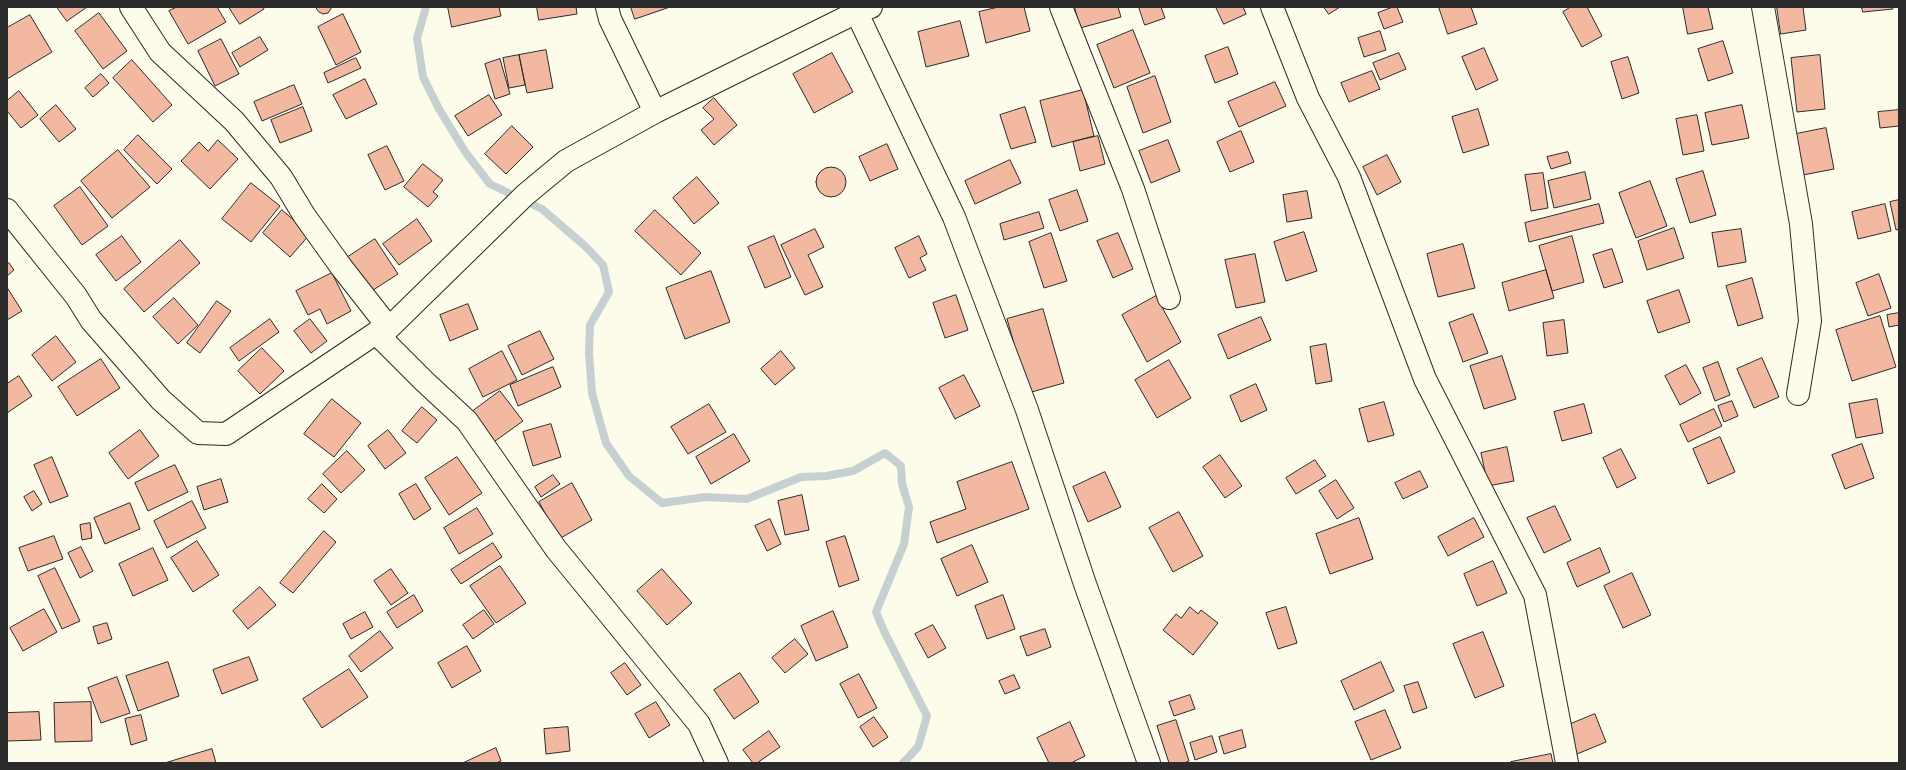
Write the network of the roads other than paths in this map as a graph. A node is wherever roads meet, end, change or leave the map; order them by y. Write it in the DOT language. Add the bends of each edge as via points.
graph roads {
  1 [pos="131,7"];
  2 [pos="607,7"];
  3 [pos="1061,7"];
  4 [pos="1272,7"];
  5 [pos="1763,7"];
  6 [pos="860,9"];
  7 [pos="654,112"];
  8 [pos="7,210"];
  9 [pos="1169,298"];
  10 [pos="382,330"];
  11 [pos="1798,394"];
  12 [pos="717,763"];
  13 [pos="1148,763"];
  14 [pos="1568,763"];
  1 -- 10 [label="street" via="160,52 234,121 281,178"];
  2 -- 7 [label="street" via="610,19"];
  3 -- 9 [label="street" via="1134,189"];
  4 -- 14 [label="street" via="1308,98 1348,177 1425,379 1535,595"];
  5 -- 11 [label="street" via="1801,224 1810,321"];
  6 -- 7 [label="street"];
  6 -- 13 [label="street" via="954,217 1028,410 1085,584"];
  7 -- 10 [label="street" via="566,160"];
  8 -- 10 [label="street" via="76,296 91,320 161,400 198,433 226,434"];
  10 -- 12 [label="street" via="467,421 556,548 699,724"];
}
